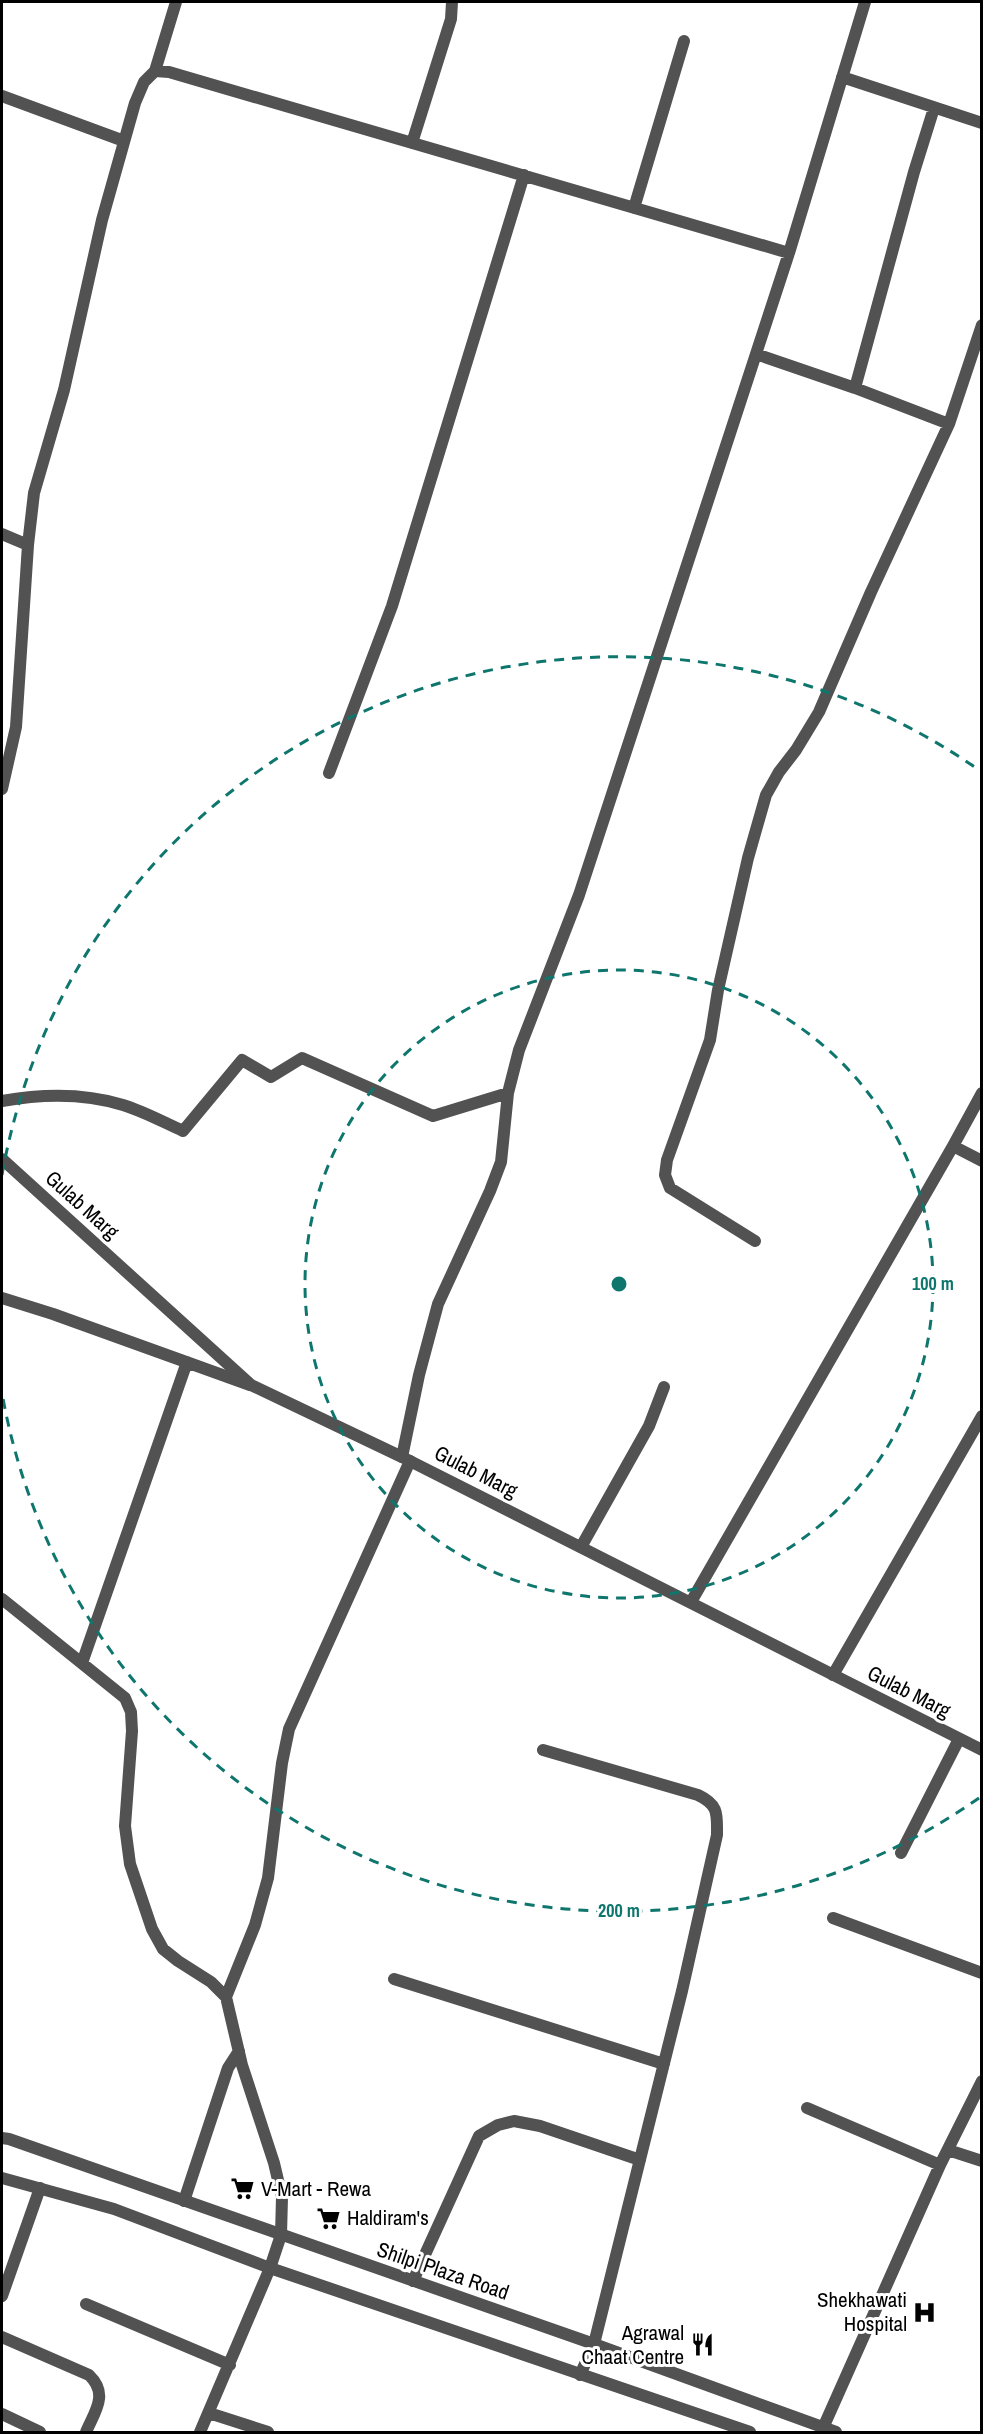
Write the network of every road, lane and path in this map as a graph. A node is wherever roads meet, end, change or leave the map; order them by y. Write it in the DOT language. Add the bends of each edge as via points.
graph roads {
  1 [pos="176,2"];
  2 [pos="452,2"];
  3 [pos="865,2"];
  4 [pos="684,41"];
  5 [pos="155,71"];
  6 [pos="842,78"];
  7 [pos="2,96"];
  8 [pos="934,108"];
  9 [pos="981,123"];
  10 [pos="124,141"];
  11 [pos="412,143"];
  12 [pos="524,175"];
  13 [pos="634,208"];
  14 [pos="789,253"];
  15 [pos="981,325"];
  16 [pos="756,354"];
  17 [pos="855,388"];
  18 [pos="949,424"];
  19 [pos="2,534"];
  20 [pos="28,545"];
  21 [pos="329,773"];
  22 [pos="2,789"];
  23 [pos="508,1093"];
  24 [pos="981,1093"];
  25 [pos="2,1101"];
  26 [pos="953,1146"];
  27 [pos="2,1159"];
  28 [pos="981,1161"];
  29 [pos="755,1241"];
  30 [pos="2,1298"];
  31 [pos="187,1362"];
  32 [pos="251,1385"];
  33 [pos="664,1386"];
  34 [pos="981,1416"];
  35 [pos="406,1459"];
  36 [pos="581,1547"];
  37 [pos="2,1599"];
  38 [pos="691,1602"];
  39 [pos="82,1664"];
  40 [pos="833,1675"];
  41 [pos="959,1738"];
  42 [pos="543,1750"];
  43 [pos="981,1750"];
  44 [pos="901,1853"];
  45 [pos="833,1918"];
  46 [pos="981,1973"];
  47 [pos="394,1979"];
  48 [pos="226,1997"];
  49 [pos="240,2051"];
  50 [pos="664,2064"];
  51 [pos="981,2081"];
  52 [pos="807,2108"];
  53 [pos="2,2138"];
  54 [pos="948,2150"];
  55 [pos="640,2160"];
  56 [pos="981,2161"];
  57 [pos="940,2166"];
  58 [pos="2,2178"];
  59 [pos="40,2188"];
  60 [pos="184,2201"];
  61 [pos="281,2235"];
  62 [pos="270,2268"];
  63 [pos="413,2281"];
  64 [pos="2,2296"];
  65 [pos="86,2304"];
  66 [pos="2,2337"];
  67 [pos="594,2344"];
  68 [pos="230,2365"];
  69 [pos="580,2374"];
  70 [pos="209,2413"];
  71 [pos="2,2414"];
  72 [pos="823,2428"];
  73 [pos="40,2433"];
  74 [pos="86,2433"];
  75 [pos="200,2433"];
  76 [pos="268,2433"];
  77 [pos="750,2433"];
  78 [pos="836,2433"];
  1 -- 5 [label="street"];
  2 -- 11 [label="street" via="451,19"];
  3 -- 6 [label="street"];
  4 -- 13 [label="street"];
  5 -- 10 [label="street" via="144,82"];
  5 -- 11 [label="street"];
  6 -- 8 [label="street"];
  6 -- 14 [label="street"];
  7 -- 10 [label="street"];
  8 -- 9 [label="street"];
  8 -- 17 [label="street"];
  10 -- 20 [label="street" via="64,390 34,493"];
  11 -- 12 [label="street"];
  12 -- 13 [label="street"];
  12 -- 21 [label="street" via="392,606"];
  13 -- 14 [label="street"];
  14 -- 16 [label="street"];
  15 -- 18 [label="street"];
  16 -- 17 [label="street"];
  16 -- 23 [label="street" via="579,895 519,1050"];
  17 -- 18 [label="street"];
  18 -- 29 [label="street" via="819,712 766,795 748,858 710,1040 667,1160 665,1175 670,1188"];
  19 -- 20 [label="street"];
  20 -- 22 [label="street" via="16,727"];
  23 -- 25 [label="street" via="433,1116 302,1058 272,1077 243,1060 183,1131 123,1105 86,1097 27,1096"];
  23 -- 35 [label="street" via="501,1162 438,1304 419,1375"];
  24 -- 26 [label="street"];
  26 -- 28 [label="street"];
  26 -- 38 [label="street"];
  27 -- 32 [label="street, Gulab Marg"];
  30 -- 31 [label="street"];
  31 -- 32 [label="street"];
  31 -- 39 [label="street"];
  32 -- 35 [label="street, Gulab Marg"];
  33 -- 36 [label="street" via="649,1426"];
  34 -- 40 [label="street"];
  35 -- 36 [label="street, Gulab Marg"];
  35 -- 48 [label="street" via="289,1729 268,1878 255,1925"];
  36 -- 38 [label="street, Gulab Marg"];
  37 -- 39 [label="street"];
  38 -- 40 [label="street, Gulab Marg"];
  39 -- 48 [label="street" via="125,1698 131,1712 125,1826 130,1864 152,1929 163,1948"];
  40 -- 41 [label="street, Gulab Marg"];
  41 -- 43 [label="street, Gulab Marg"];
  41 -- 44 [label="street"];
  42 -- 50 [label="street" via="698,1795 710,1801 717,1812 717,1835"];
  45 -- 46 [label="street"];
  47 -- 50 [label="street"];
  48 -- 49 [label="street"];
  49 -- 60 [label="street" via="228,2068"];
  49 -- 61 [label="street" via="282,2197"];
  50 -- 55 [label="street"];
  51 -- 54 [label="street"];
  52 -- 57 [label="street"];
  53 -- 60 [label="street, Shilpi Plaza Road"];
  54 -- 56 [label="street"];
  54 -- 57 [label="street"];
  55 -- 63 [label="street" via="540,2126 514,2121 498,2125 479,2136"];
  55 -- 67 [label="street"];
  57 -- 72 [label="street"];
  58 -- 59 [label="street"];
  59 -- 62 [label="street" via="114,2209"];
  59 -- 64 [label="street"];
  60 -- 61 [label="street, Shilpi Plaza Road"];
  61 -- 62 [label="street"];
  61 -- 63 [label="street, Shilpi Plaza Road"];
  62 -- 68 [label="street"];
  62 -- 69 [label="street"];
  63 -- 67 [label="street, Shilpi Plaza Road"];
  65 -- 68 [label="street"];
  66 -- 74 [label="street" via="89,2375 97,2383 98,2401"];
  67 -- 69 [label="street"];
  67 -- 72 [label="street, Shilpi Plaza Road"];
  68 -- 70 [label="street"];
  69 -- 77 [label="street"];
  70 -- 75 [label="street"];
  70 -- 76 [label="street"];
  71 -- 73 [label="street"];
  72 -- 78 [label="street, Shilpi Plaza Road"];
}
